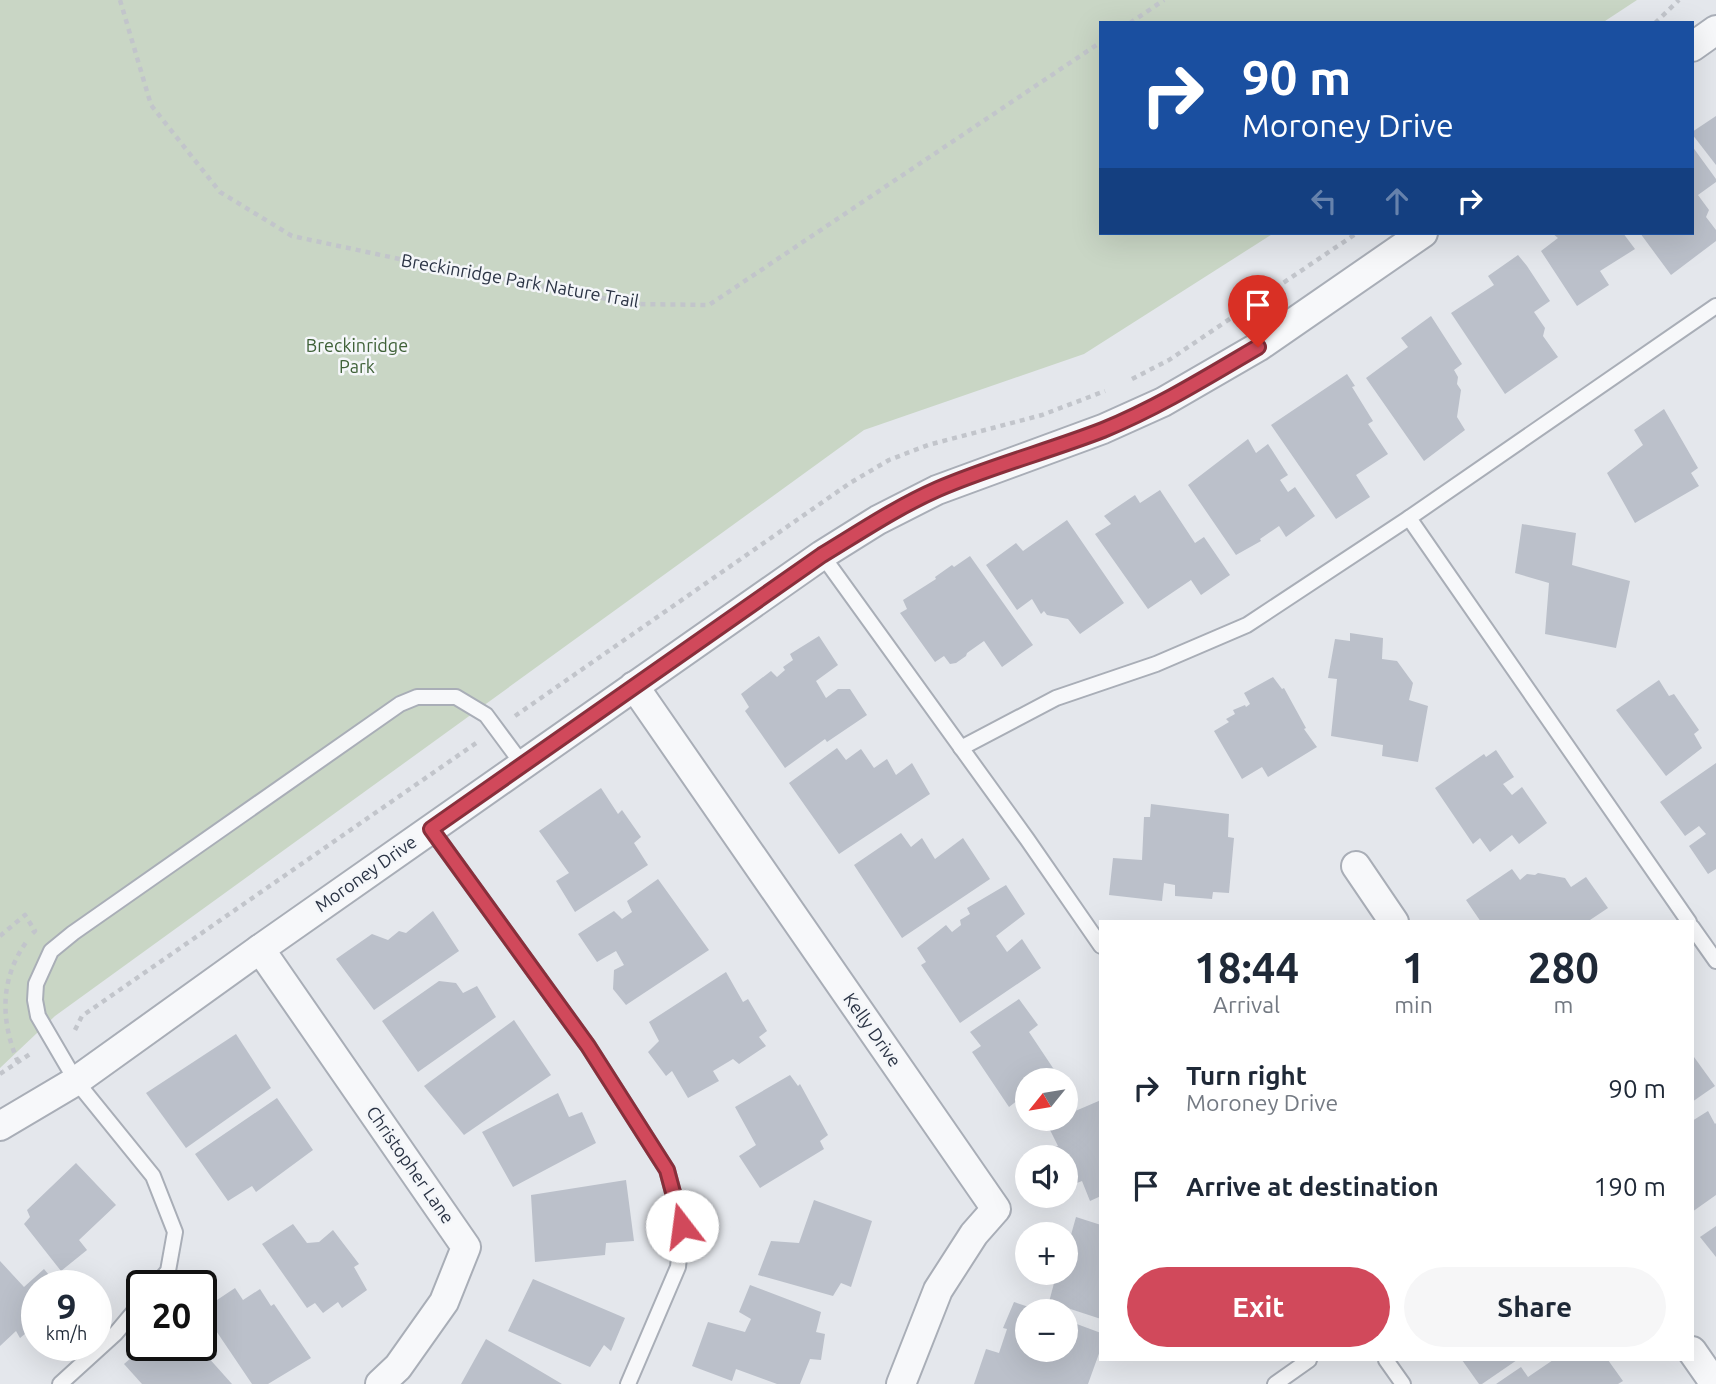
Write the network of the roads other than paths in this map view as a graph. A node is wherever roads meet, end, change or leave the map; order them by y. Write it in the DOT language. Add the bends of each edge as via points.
graph roads {
  1 [pos="1716,30"];
  2 [pos="1694,46"];
  3 [pos="1420,235"];
  4 [pos="1716,306"];
  5 [pos="1409,518"];
  6 [pos="822,555"];
  7 [pos="634,686"];
  8 [pos="961,748"];
  9 [pos="523,765"];
  10 [pos="431,829"];
  11 [pos="1356,866"];
  12 [pos="1393,920"];
  13 [pos="1688,920"];
  14 [pos="1694,930"];
  15 [pos="1099,943"];
  16 [pos="260,949"];
  17 [pos="1716,961"];
  18 [pos="76,1081"];
  19 [pos="0,1126"];
  20 [pos="168,1270"];
  21 [pos="126,1321"];
  22 [pos="1694,1354"];
  23 [pos="1307,1361"];
  24 [pos="1387,1361"];
  25 [pos="903,1383"];
  26 [pos="60,1384"];
  27 [pos="380,1384"];
  28 [pos="628,1384"];
  29 [pos="1275,1384"];
  30 [pos="1403,1384"];
  31 [pos="1715,1384"];
  1 -- 2 [label="street"];
  3 -- 6 [label="street, Moroney Drive" via="1258,347 1163,402 1103,429 937,489"];
  4 -- 5 [label="lane"];
  5 -- 8 [label="lane" via="1247,625 1156,664 1056,698"];
  5 -- 13 [label="lane"];
  6 -- 7 [label="street, Moroney Drive"];
  6 -- 8 [label="lane"];
  7 -- 9 [label="street, Moroney Drive"];
  7 -- 25 [label="street, Kelly Drive" via="996,1209 938,1290"];
  8 -- 15 [label="lane"];
  9 -- 10 [label="street, Moroney Drive"];
  9 -- 18 [label="lane" via="486,715 456,697 417,697 73,933 51,951 36,984 35,1000 38,1016"];
  10 -- 16 [label="street, Moroney Drive"];
  10 -- 28 [label="lane" via="588,1046 667,1170 682,1226 678,1267"];
  11 -- 12 [label="street"];
  14 -- 17 [label="lane"];
  16 -- 18 [label="street, Moroney Drive"];
  16 -- 27 [label="street, Christopher Lane" via="466,1247 444,1302 398,1367"];
  18 -- 19 [label="street, Moroney Drive"];
  18 -- 20 [label="lane" via="153,1176 176,1232"];
  21 -- 26 [label="lane"];
  22 -- 31 [label="street"];
  23 -- 29 [label="lane"];
  24 -- 30 [label="lane"];
}
